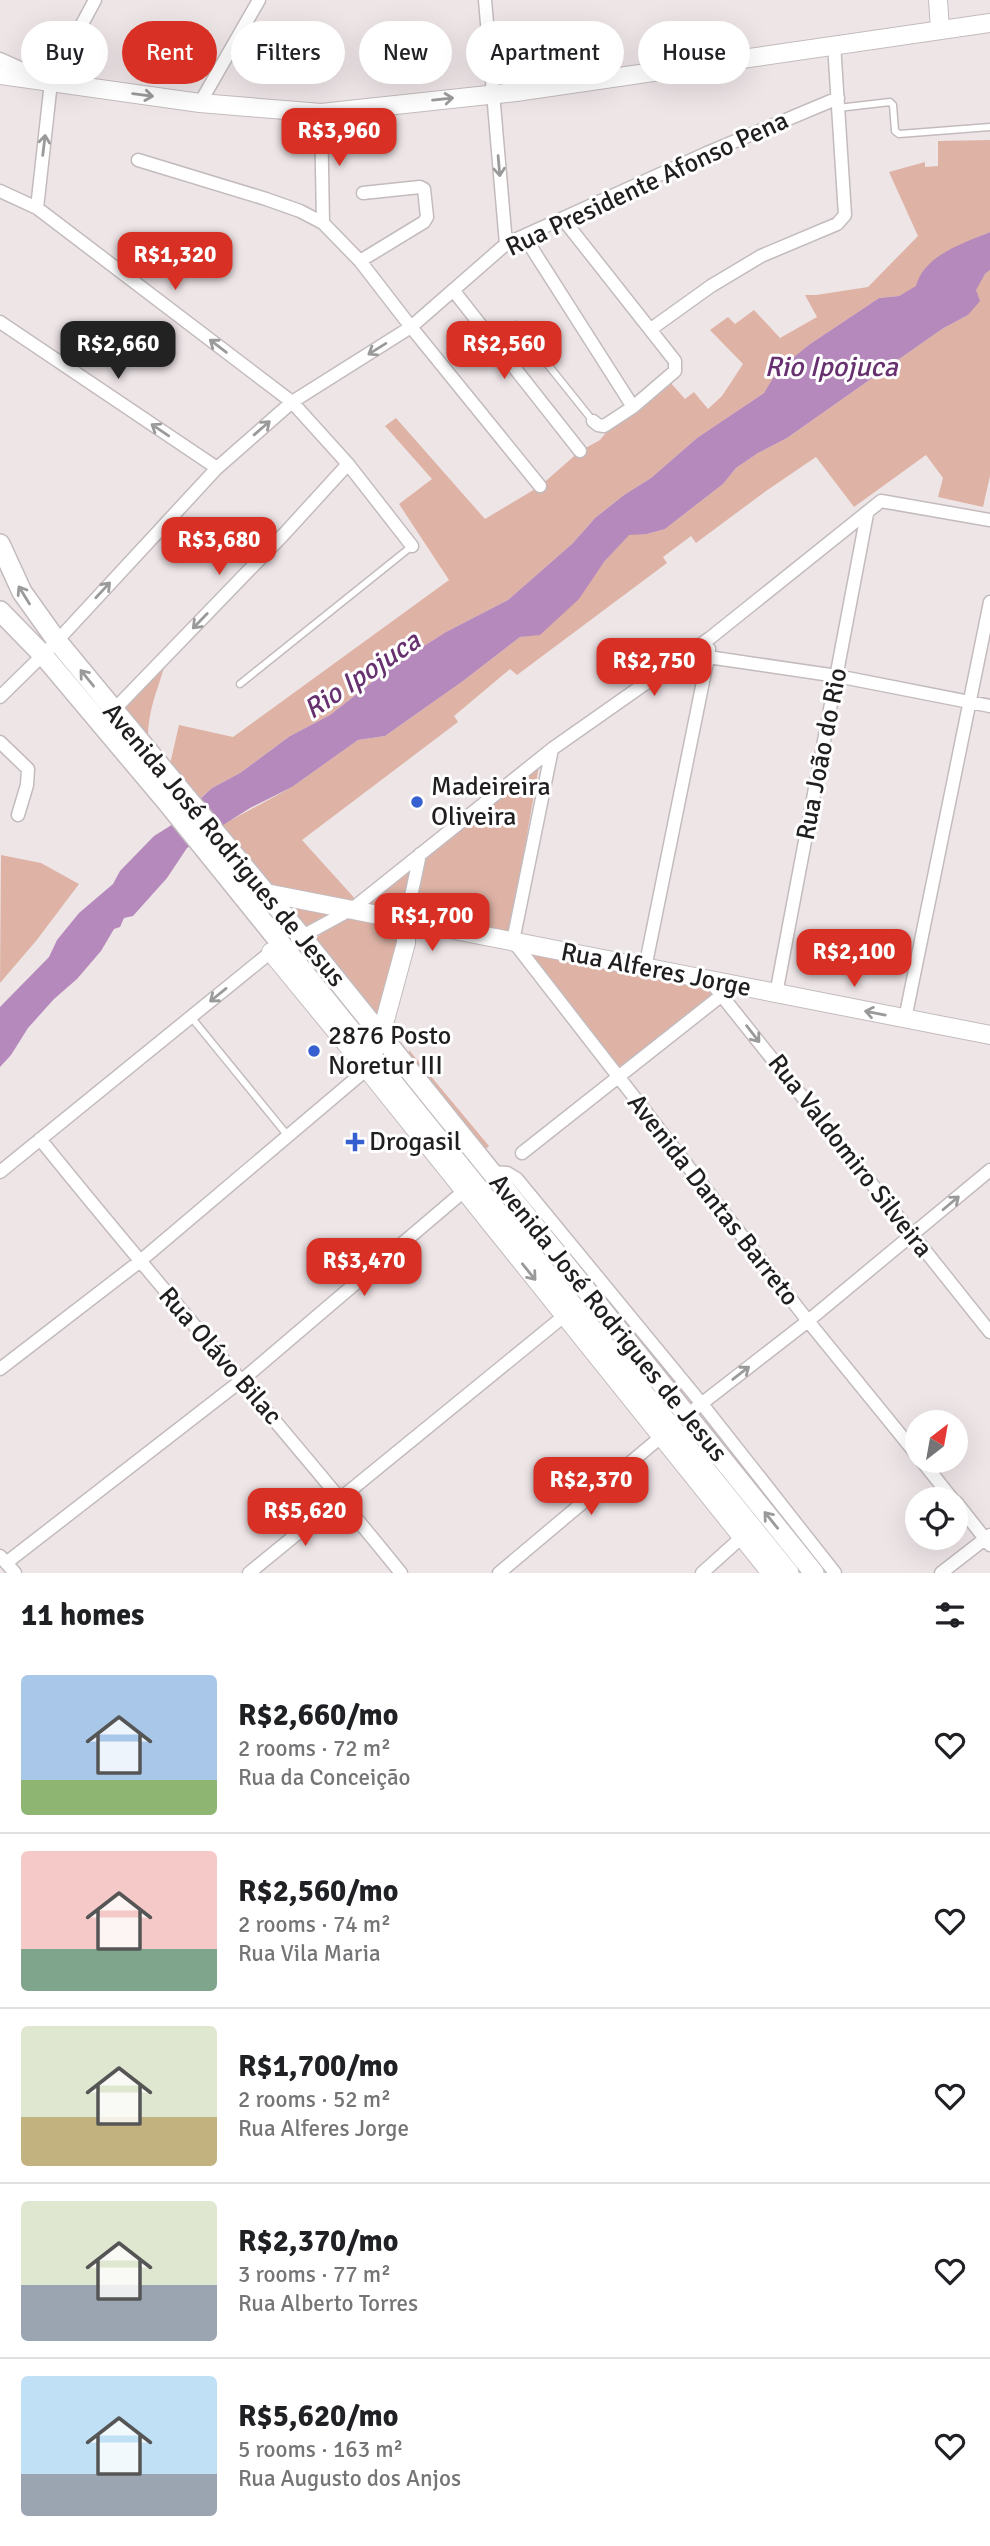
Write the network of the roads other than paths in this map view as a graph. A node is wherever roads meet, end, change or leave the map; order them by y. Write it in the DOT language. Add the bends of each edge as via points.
graph roads {
  1 [pos="95,0"];
  2 [pos="259,0"];
  3 [pos="485,0"];
  4 [pos="938,0"];
  5 [pos="84,21"];
  6 [pos="990,23"];
  7 [pos="940,29"];
  8 [pos="834,44"];
  9 [pos="0,59"];
  10 [pos="21,68"];
  11 [pos="0,75"];
  12 [pos="21,78"];
  13 [pos="51,84"];
  14 [pos="65,84"];
  15 [pos="492,94"];
  16 [pos="200,103"];
  17 [pos="838,103"];
  18 [pos="321,113"];
  19 [pos="990,127"];
  20 [pos="138,160"];
  21 [pos="0,191"];
  22 [pos="363,193"];
  23 [pos="37,208"];
  24 [pos="564,219"];
  25 [pos="323,223"];
  26 [pos="524,236"];
  27 [pos="506,244"];
  28 [pos="360,261"];
  29 [pos="453,290"];
  30 [pos="0,322"];
  31 [pos="516,325"];
  32 [pos="411,327"];
  33 [pos="651,329"];
  34 [pos="292,402"];
  35 [pos="633,407"];
  36 [pos="593,421"];
  37 [pos="580,452"];
  38 [pos="348,464"];
  39 [pos="216,468"];
  40 [pos="540,486"];
  41 [pos="867,514"];
  42 [pos="990,520"];
  43 [pos="0,544"];
  44 [pos="412,546"];
  45 [pos="990,602"];
  46 [pos="0,611"];
  47 [pos="710,638"];
  48 [pos="57,640"];
  49 [pos="43,655"];
  50 [pos="708,657"];
  51 [pos="837,676"];
  52 [pos="240,684"];
  53 [pos="0,697"];
  54 [pos="971,703"];
  55 [pos="990,706"];
  56 [pos="107,717"];
  57 [pos="0,742"];
  58 [pos="552,749"];
  59 [pos="18,815"];
  60 [pos="420,854"];
  61 [pos="237,874"];
  62 [pos="266,893"];
  63 [pos="352,909"];
  64 [pos="407,920"];
  65 [pos="445,928"];
  66 [pos="302,937"];
  67 [pos="513,941"];
  68 [pos="405,943"];
  69 [pos="275,949"];
  70 [pos="645,968"];
  71 [pos="710,981"];
  72 [pos="776,994"];
  73 [pos="722,995"];
  74 [pos="191,1017"];
  75 [pos="905,1019"];
  76 [pos="990,1035"];
  77 [pos="382,1037"];
  78 [pos="370,1062"];
  79 [pos="618,1078"];
  80 [pos="288,1136"];
  81 [pos="40,1139"];
  82 [pos="522,1153"];
  83 [pos="990,1170"];
  84 [pos="0,1172"];
  85 [pos="464,1191"];
  86 [pos="912,1235"];
  87 [pos="139,1262"];
  88 [pos="564,1316"];
  89 [pos="808,1321"];
  90 [pos="990,1332"];
  91 [pos="0,1369"];
  92 [pos="242,1380"];
  93 [pos="694,1410"];
  94 [pos="662,1436"];
  95 [pos="905,1440"];
  96 [pos="340,1498"];
  97 [pos="968,1517"];
  98 [pos="742,1537"];
  99 [pos="988,1540"];
  100 [pos="7,1564"];
  101 [pos="249,1573"];
  102 [pos="401,1573"];
  103 [pos="499,1573"];
  104 [pos="702,1573"];
  105 [pos="771,1573"];
  106 [pos="789,1573"];
  107 [pos="814,1573"];
  108 [pos="835,1573"];
  109 [pos="941,1573"];
  1 -- 5 [label="street"];
  2 -- 16 [label="street"];
  3 -- 15 [label="street"];
  4 -- 7 [label="street"];
  6 -- 7 [label="street"];
  7 -- 8 [label="street"];
  8 -- 15 [label="street"];
  8 -- 17 [label="street"];
  9 -- 10 [label="street"];
  11 -- 12 [label="street"];
  23 -- 13 [label="street, one-way"];
  14 -- 16 [label="street, one-way"];
  18 -- 15 [label="street, one-way"];
  15 -- 27 [label="street, one-way"];
  16 -- 18 [label="street"];
  17 -- 19 [label="lane" via="890,102 899,134"];
  17 -- 24 [label="street, Rua Presidente Afonso Pena" via="707,153"];
  17 -- 33 [label="street" via="847,209 842,219 761,256"];
  18 -- 25 [label="street"];
  20 -- 25 [label="street" via="266,199"];
  21 -- 23 [label="street"];
  22 -- 28 [label="street" via="423,188 427,217"];
  34 -- 23 [label="street, one-way"];
  24 -- 26 [label="street, Rua Presidente Afonso Pena"];
  24 -- 33 [label="street"];
  25 -- 28 [label="street"];
  26 -- 27 [label="street, Rua Presidente Afonso Pena"];
  26 -- 35 [label="street"];
  27 -- 29 [label="street, Rua Presidente Afonso Pena"];
  28 -- 32 [label="street"];
  29 -- 32 [label="street, Rua Presidente Afonso Pena"];
  29 -- 37 [label="street"];
  39 -- 30 [label="street, one-way"];
  31 -- 36 [label="lane"];
  32 -- 34 [label="street, Rua Presidente Afonso Pena, one-way"];
  32 -- 40 [label="street"];
  33 -- 35 [label="street" via="677,367"];
  34 -- 38 [label="street"];
  39 -- 34 [label="street, Rua Presidente Afonso Pena, one-way"];
  35 -- 36 [label="street" via="604,426"];
  38 -- 44 [label="street"];
  38 -- 56 [label="street, one-way"];
  48 -- 39 [label="street, Rua Presidente Afonso Pena, one-way"];
  41 -- 42 [label="street" via="881,500"];
  41 -- 47 [label="street"];
  41 -- 51 [label="street, Rua João do Rio"];
  48 -- 43 [label="main road, Avenida José Rodrigues de Jesus, one-way" via="22,592"];
  44 -- 52 [label="lane"];
  45 -- 54 [label="street"];
  46 -- 49 [label="main road, Avenida José Rodrigues de Jesus"];
  47 -- 50 [label="street"];
  47 -- 58 [label="street"];
  48 -- 49 [label="street, Rua Presidente Afonso Pena"];
  56 -- 48 [label="main road, Avenida José Rodrigues de Jesus, one-way"];
  49 -- 53 [label="street, Rua Presidente Afonso Pena"];
  49 -- 56 [label="main road, Avenida José Rodrigues de Jesus"];
  50 -- 51 [label="street"];
  50 -- 70 [label="street"];
  51 -- 54 [label="street"];
  51 -- 72 [label="street, Rua João do Rio"];
  54 -- 55 [label="street"];
  54 -- 75 [label="street"];
  56 -- 61 [label="main road, Avenida José Rodrigues de Jesus"];
  57 -- 59 [label="street" via="28,769"];
  58 -- 60 [label="street"];
  58 -- 67 [label="street"];
  60 -- 63 [label="street"];
  60 -- 64 [label="street"];
  61 -- 62 [label="main road, Avenida José Rodrigues de Jesus"];
  61 -- 69 [label="main road, Avenida José Rodrigues de Jesus"];
  62 -- 63 [label="street, Rua Alferes Jorge"];
  62 -- 66 [label="main road, Avenida José Rodrigues de Jesus"];
  63 -- 64 [label="street, Rua Alferes Jorge"];
  63 -- 66 [label="street"];
  64 -- 65 [label="street, Rua Alferes Jorge"];
  64 -- 68 [label="street"];
  65 -- 67 [label="street, Rua Alferes Jorge"];
  65 -- 68 [label="street"];
  66 -- 69 [label="street"];
  66 -- 77 [label="main road, Avenida José Rodrigues de Jesus"];
  67 -- 70 [label="street, Rua Alferes Jorge"];
  67 -- 79 [label="street, Avenida Dantas Barreto"];
  68 -- 77 [label="street"];
  69 -- 74 [label="street, one-way"];
  69 -- 78 [label="main road, Avenida José Rodrigues de Jesus"];
  70 -- 71 [label="street, Rua Alferes Jorge"];
  71 -- 72 [label="street, Rua Alferes Jorge"];
  71 -- 73 [label="street, Rua Valdomiro Silveira"];
  75 -- 72 [label="street, Rua Alferes Jorge, one-way"];
  73 -- 79 [label="street"];
  73 -- 86 [label="street, Rua Valdomiro Silveira, one-way"];
  74 -- 80 [label="lane"];
  74 -- 81 [label="street"];
  75 -- 76 [label="street, Rua Alferes Jorge"];
  77 -- 78 [label="street"];
  77 -- 93 [label="main road, Avenida José Rodrigues de Jesus" via="490,1172"];
  78 -- 80 [label="street"];
  78 -- 85 [label="street, Avenida José Rodrigues de Jesus"];
  78 -- 106 [label="main road, Avenida José Rodrigues de Jesus"];
  79 -- 82 [label="street"];
  79 -- 89 [label="street, Avenida Dantas Barreto"];
  80 -- 87 [label="street"];
  81 -- 84 [label="street"];
  81 -- 87 [label="street, Rua Olávo Bilac"];
  86 -- 83 [label="street, one-way"];
  85 -- 88 [label="street, Avenida José Rodrigues de Jesus, one-way"];
  85 -- 92 [label="street"];
  86 -- 89 [label="street"];
  86 -- 90 [label="street, Rua Valdomiro Silveira"];
  87 -- 91 [label="street"];
  87 -- 92 [label="street, Rua Olávo Bilac"];
  88 -- 94 [label="street, Avenida José Rodrigues de Jesus"];
  88 -- 96 [label="street"];
  93 -- 89 [label="street, one-way"];
  89 -- 95 [label="street, Avenida Dantas Barreto"];
  92 -- 96 [label="street, Rua Olávo Bilac"];
  92 -- 100 [label="street"];
  107 -- 93 [label="main road, Avenida José Rodrigues de Jesus, one-way"];
  93 -- 108 [label="street"];
  94 -- 98 [label="street, Avenida José Rodrigues de Jesus"];
  94 -- 103 [label="street"];
  96 -- 101 [label="street"];
  96 -- 102 [label="street, Rua Olávo Bilac"];
  97 -- 99 [label="street"];
  98 -- 104 [label="street"];
  98 -- 105 [label="street, Avenida José Rodrigues de Jesus"];
  99 -- 109 [label="street"];
}
